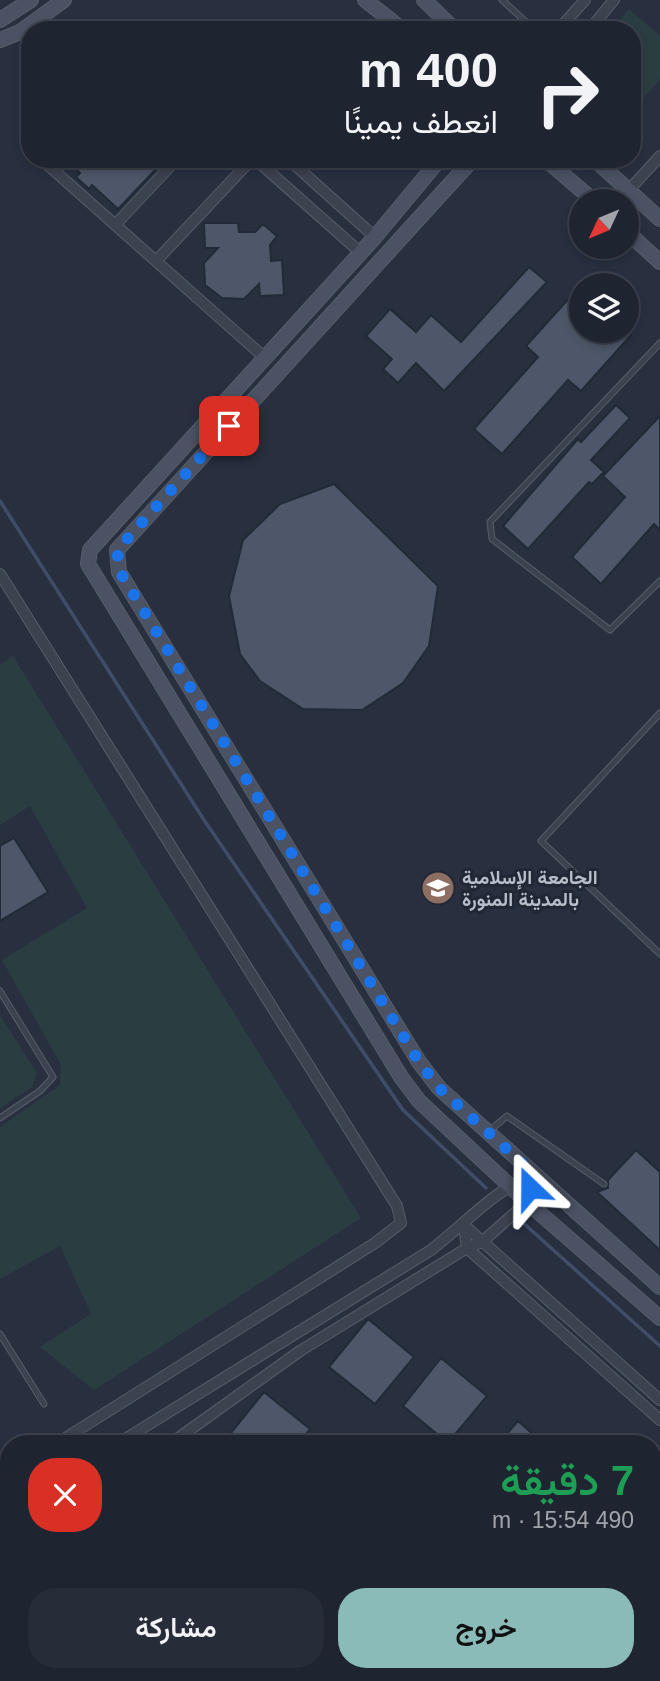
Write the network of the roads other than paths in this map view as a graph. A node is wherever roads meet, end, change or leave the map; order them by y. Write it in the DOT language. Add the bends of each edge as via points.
graph roads {
  1 [pos="31,0"];
  2 [pos="64,0"];
  3 [pos="365,0"];
  4 [pos="424,0"];
  5 [pos="502,0"];
  6 [pos="585,0"];
  7 [pos="614,0"];
  8 [pos="0,20"];
  9 [pos="35,21"];
  10 [pos="392,21"];
  11 [pos="446,21"];
  12 [pos="525,21"];
  13 [pos="566,21"];
  14 [pos="596,21"];
  15 [pos="21,31"];
  16 [pos="0,40"];
  17 [pos="660,156"];
  18 [pos="51,168"];
  19 [pos="169,168"];
  20 [pos="244,168"];
  21 [pos="263,168"];
  22 [pos="298,168"];
  23 [pos="432,168"];
  24 [pos="465,168"];
  25 [pos="556,168"];
  26 [pos="604,168"];
  27 [pos="580,189"];
  28 [pos="628,189"];
  29 [pos="630,189"];
  30 [pos="639,199"];
  31 [pos="660,219"];
  32 [pos="115,225"];
  33 [pos="375,237"];
  34 [pos="639,243"];
  35 [pos="361,253"];
  36 [pos="156,261"];
  37 [pos="660,262"];
  38 [pos="660,343"];
  39 [pos="265,358"];
  40 [pos="0,574"];
  41 [pos="660,581"];
  42 [pos="660,713"];
  43 [pos="660,954"];
  44 [pos="0,991"];
  45 [pos="0,1118"];
  46 [pos="488,1132"];
  47 [pos="534,1174"];
  48 [pos="508,1184"];
  49 [pos="604,1184"];
  50 [pos="527,1202"];
  51 [pos="464,1225"];
  52 [pos="482,1242"];
  53 [pos="467,1248"];
  54 [pos="660,1287"];
  55 [pos="660,1318"];
  56 [pos="0,1334"];
  57 [pos="660,1400"];
  58 [pos="44,1404"];
  59 [pos="660,1420"];
  60 [pos="70,1435"];
  61 [pos="132,1435"];
  62 [pos="183,1435"];
  1 -- 8 [label="main road"];
  2 -- 9 [label="main road"];
  3 -- 10 [label="main road"];
  4 -- 11 [label="main road"];
  5 -- 12 [label="lane"];
  6 -- 13 [label="street"];
  7 -- 14 [label="street"];
  15 -- 16 [label="main road"];
  17 -- 29 [label="street"];
  18 -- 32 [label="street"];
  19 -- 32 [label="street"];
  20 -- 36 [label="street"];
  21 -- 35 [label="street"];
  22 -- 33 [label="street"];
  23 -- 33 [label="main road"];
  24 -- 46 [label="main road" via="117,550 120,572 419,1062 439,1088"];
  25 -- 27 [label="main road"];
  26 -- 28 [label="main road"];
  30 -- 31 [label="main road"];
  32 -- 36 [label="street"];
  33 -- 35 [label="main road"];
  34 -- 37 [label="main road"];
  35 -- 39 [label="main road"];
  36 -- 39 [label="street"];
  38 -- 41 [label="lane" via="490,522 492,539 610,629"];
  39 -- 48 [label="main road" via="90,550 88,564 401,1077 419,1101"];
  40 -- 60 [label="street" via="397,1206 401,1223 375,1244"];
  42 -- 43 [label="lane" via="541,841"];
  44 -- 45 [label="lane" via="54,1077"];
  46 -- 47 [label="main road"];
  46 -- 49 [label="lane" via="507,1116"];
  47 -- 48 [label="street"];
  47 -- 50 [label="street"];
  47 -- 54 [label="main road"];
  48 -- 50 [label="main road"];
  48 -- 51 [label="street"];
  50 -- 52 [label="street"];
  50 -- 55 [label="main road"];
  51 -- 52 [label="street"];
  51 -- 53 [label="street"];
  51 -- 61 [label="street" via="431,1250"];
  52 -- 53 [label="street"];
  52 -- 57 [label="street"];
  53 -- 59 [label="street"];
  53 -- 62 [label="street" via="300,1351"];
  56 -- 58 [label="lane"];
}
